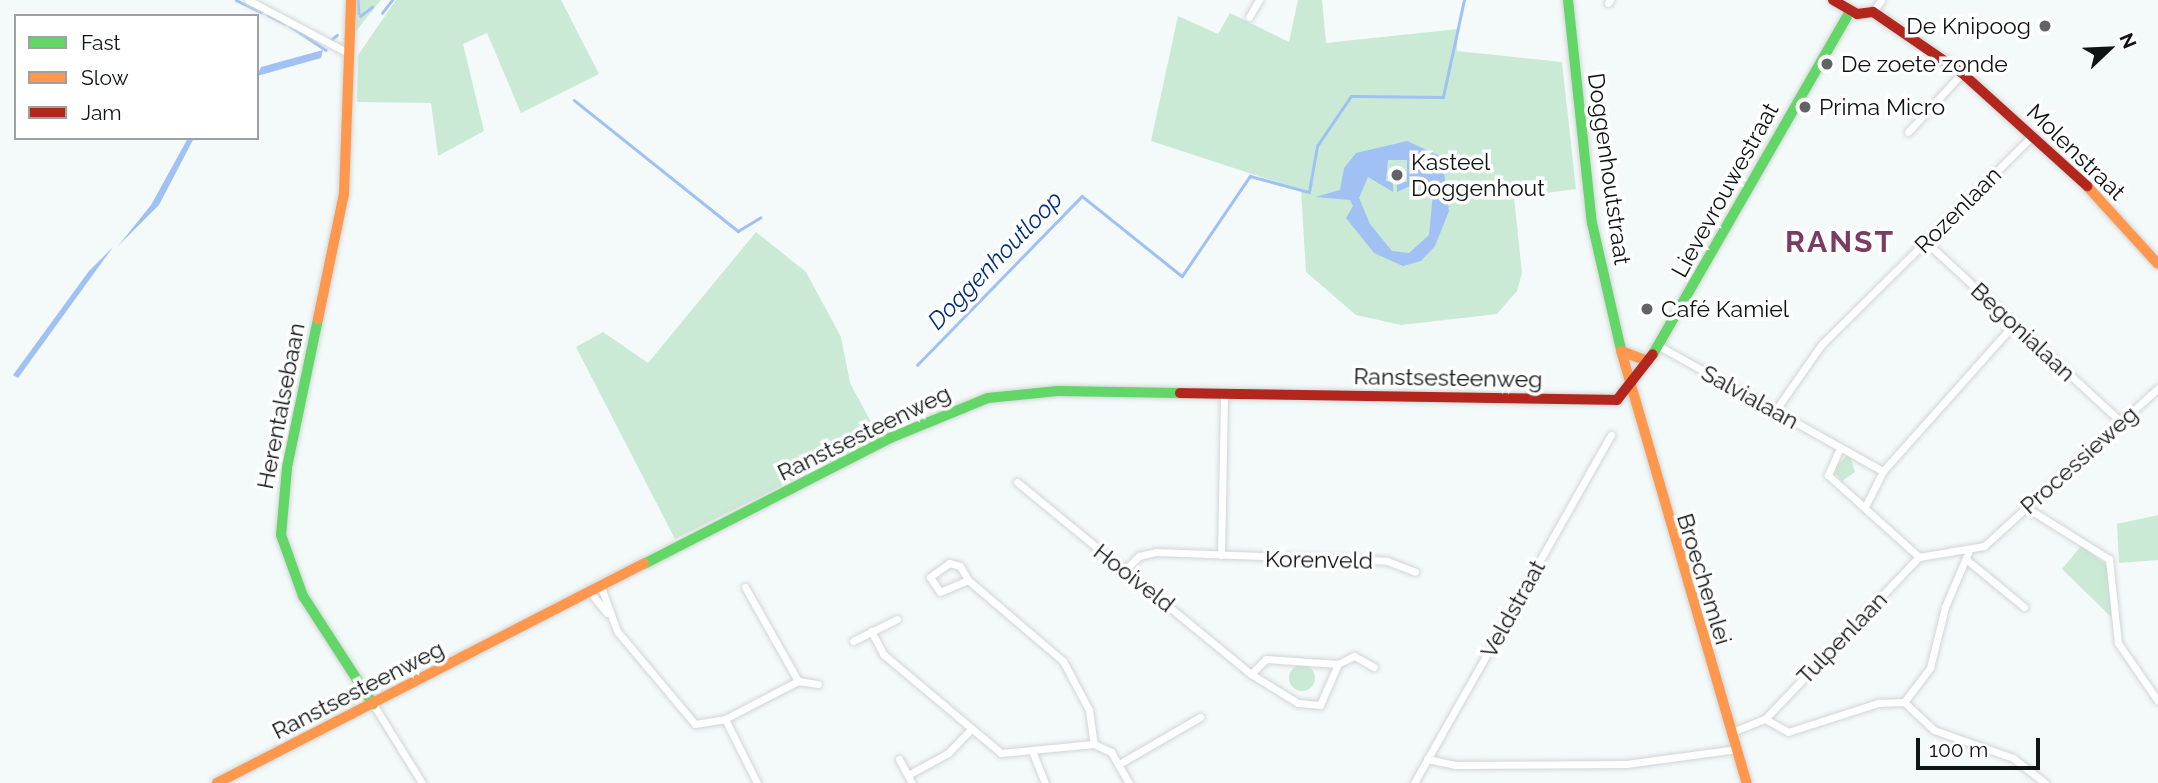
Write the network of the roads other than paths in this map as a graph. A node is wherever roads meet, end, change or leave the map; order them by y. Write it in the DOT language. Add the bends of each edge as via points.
graph roads {
  1 [pos="248,0"];
  2 [pos="351,0"];
  3 [pos="1259,0"];
  4 [pos="1568,0"];
  5 [pos="1833,0"];
  6 [pos="1881,0"];
  7 [pos="1850,12"];
  8 [pos="1873,12"];
  9 [pos="1249,17"];
  10 [pos="350,54"];
  11 [pos="1962,73"];
  12 [pos="1908,132"];
  13 [pos="2032,136"];
  14 [pos="1926,242"];
  15 [pos="2158,264"];
  16 [pos="2014,324"];
  17 [pos="1659,346"];
  18 [pos="1622,351"];
  19 [pos="1647,361"];
  20 [pos="1629,384"];
  21 [pos="2158,388"];
  22 [pos="1224,393"];
  23 [pos="1775,411"];
  24 [pos="2121,422"];
  25 [pos="1611,435"];
  26 [pos="1840,448"];
  27 [pos="1883,471"];
  28 [pos="1017,482"];
  29 [pos="1865,507"];
  30 [pos="2027,508"];
  31 [pos="1221,555"];
  32 [pos="1919,557"];
  33 [pos="1967,557"];
  34 [pos="1127,568"];
  35 [pos="1415,572"];
  36 [pos="968,580"];
  37 [pos="601,587"];
  38 [pos="745,587"];
  39 [pos="590,593"];
  40 [pos="2024,607"];
  41 [pos="607,612"];
  42 [pos="897,618"];
  43 [pos="871,631"];
  44 [pos="853,641"];
  45 [pos="1338,664"];
  46 [pos="1374,667"];
  47 [pos="1251,674"];
  48 [pos="797,681"];
  49 [pos="818,684"];
  50 [pos="2158,701"];
  51 [pos="1904,702"];
  52 [pos="373,704"];
  53 [pos="1200,717"];
  54 [pos="725,719"];
  55 [pos="1766,719"];
  56 [pos="971,729"];
  57 [pos="1732,732"];
  58 [pos="1094,744"];
  59 [pos="1737,749"];
  60 [pos="1032,751"];
  61 [pos="899,759"];
  62 [pos="1427,760"];
  63 [pos="1119,764"];
  64 [pos="908,775"];
  65 [pos="217,783"];
  66 [pos="422,783"];
  67 [pos="757,783"];
  68 [pos="912,783"];
  69 [pos="1045,783"];
  70 [pos="1129,783"];
  71 [pos="1414,783"];
  72 [pos="1747,783"];
  73 [pos="2045,783"];
  1 -- 10 [label="street"];
  2 -- 10 [label="street, Herentalsebaan"];
  3 -- 9 [label="street"];
  4 -- 18 [label="street, Doggenhoutstraat" via="1591,212"];
  5 -- 7 [label="street"];
  6 -- 8 [label="street"];
  7 -- 8 [label="street"];
  7 -- 17 [label="street, Lievevrouwestraat"];
  8 -- 11 [label="street, Molenstraat"];
  10 -- 52 [label="street, Herentalsebaan" via="344,194 287,468 281,535 303,596"];
  11 -- 12 [label="street"];
  11 -- 13 [label="street, Molenstraat"];
  13 -- 14 [label="street, Rozenlaan"];
  13 -- 15 [label="street, Molenstraat"];
  14 -- 16 [label="street, Begonialaan"];
  14 -- 23 [label="street, Rozenlaan" via="1804,365"];
  16 -- 24 [label="street, Begonialaan"];
  16 -- 27 [label="street"];
  17 -- 19 [label="street, Lievevrouwestraat"];
  17 -- 23 [label="street, Salvialaan"];
  18 -- 19 [label="street"];
  18 -- 20 [label="street, Doggenhoutstraat"];
  19 -- 20 [label="street, Lievevrouwestraat"];
  20 -- 22 [label="street, Ranstsesteenweg" via="1616,404"];
  20 -- 57 [label="street, Broechemlei"];
  21 -- 24 [label="street, Processieweg"];
  22 -- 31 [label="street"];
  22 -- 37 [label="street, Ranstsesteenweg" via="1035,391 958,406"];
  23 -- 26 [label="street, Salvialaan"];
  24 -- 30 [label="street, Processieweg"];
  25 -- 62 [label="street, Veldstraat"];
  26 -- 27 [label="street, Salvialaan"];
  26 -- 29 [label="street" via="1828,475"];
  27 -- 29 [label="street"];
  28 -- 34 [label="street, Hooiveld"];
  29 -- 32 [label="street"];
  30 -- 33 [label="street, Processieweg"];
  30 -- 50 [label="street" via="2109,559 2118,643"];
  31 -- 34 [label="street, Korenveld" via="1146,552"];
  31 -- 35 [label="street, Korenveld" via="1387,561"];
  32 -- 33 [label="street"];
  32 -- 55 [label="street, Tulpenlaan"];
  33 -- 40 [label="street"];
  33 -- 51 [label="street" via="1945,607 1930,668"];
  34 -- 47 [label="street, Hooiveld"];
  36 -- 36 [label="street" via="955,563 930,577 940,592"];
  36 -- 58 [label="street" via="1063,661 1089,710"];
  37 -- 39 [label="street, Ranstsesteenweg"];
  37 -- 41 [label="street"];
  38 -- 48 [label="street"];
  39 -- 41 [label="street"];
  39 -- 52 [label="street, Ranstsesteenweg"];
  41 -- 54 [label="street" via="687,720"];
  42 -- 43 [label="street"];
  43 -- 44 [label="street"];
  43 -- 56 [label="street" via="883,654"];
  45 -- 46 [label="street" via="1354,656"];
  45 -- 47 [label="street" via="1266,659"];
  45 -- 47 [label="street, Hooiveld" via="1320,705 1310,709"];
  48 -- 49 [label="street"];
  48 -- 54 [label="street"];
  51 -- 55 [label="street" via="1878,703 1788,732 1779,733"];
  51 -- 73 [label="street" via="1934,730 2013,758"];
  52 -- 65 [label="street, Ranstsesteenweg"];
  52 -- 66 [label="street, Herentalsebaan"];
  53 -- 63 [label="street"];
  54 -- 67 [label="street"];
  55 -- 57 [label="street"];
  56 -- 60 [label="street" via="1001,753"];
  56 -- 64 [label="street" via="948,753"];
  57 -- 59 [label="street, Broechemlei"];
  58 -- 60 [label="street"];
  58 -- 63 [label="street"];
  59 -- 62 [label="street" via="1626,764 1455,765"];
  59 -- 72 [label="street, Broechemlei"];
  60 -- 69 [label="street"];
  61 -- 64 [label="street"];
  62 -- 71 [label="street, Veldstraat"];
  63 -- 70 [label="street"];
  64 -- 68 [label="street"];
}
